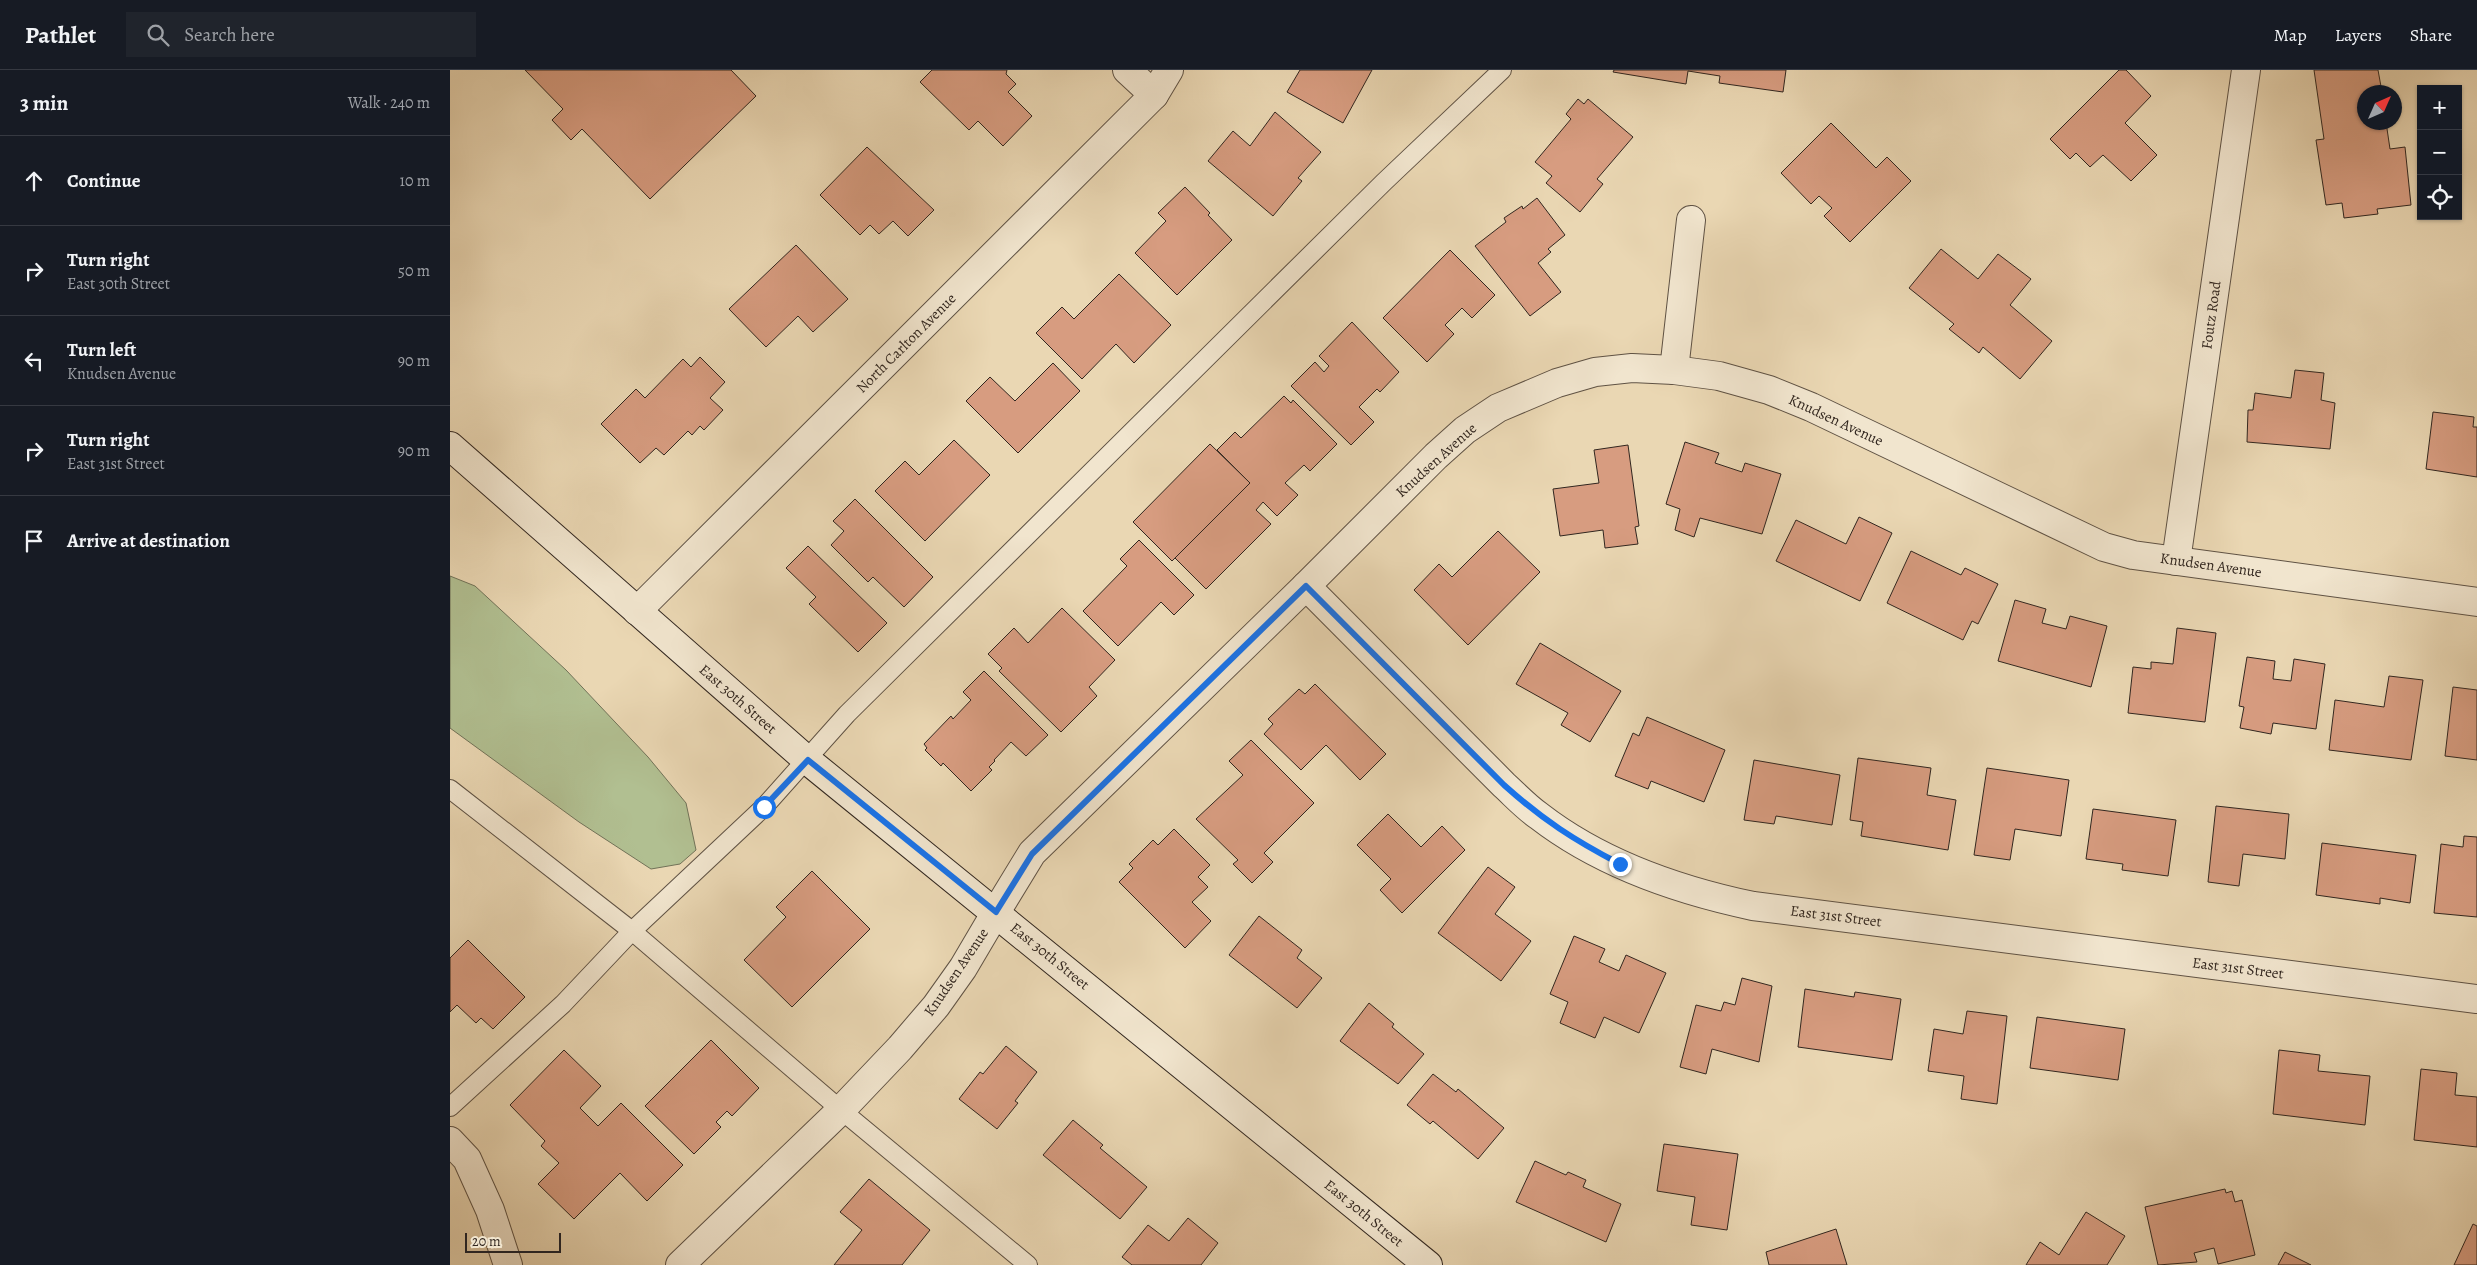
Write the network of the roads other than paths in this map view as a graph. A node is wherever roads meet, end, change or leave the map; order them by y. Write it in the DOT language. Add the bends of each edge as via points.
graph roads {
  1 [pos="1128,70"];
  2 [pos="1169,70"];
  3 [pos="1502,70"];
  4 [pos="2246,70"];
  5 [pos="1154,95"];
  6 [pos="1691,220"];
  7 [pos="1674,370"];
  8 [pos="450,446"];
  9 [pos="2176,561"];
  10 [pos="1306,586"];
  11 [pos="2477,602"];
  12 [pos="637,611"];
  13 [pos="808,760"];
  14 [pos="450,789"];
  15 [pos="996,912"];
  16 [pos="632,931"];
  17 [pos="2477,999"];
  18 [pos="450,1107"];
  19 [pos="841,1110"];
  20 [pos="450,1141"];
  21 [pos="508,1265"];
  22 [pos="680,1265"];
  23 [pos="1028,1265"];
  24 [pos="1428,1265"];
  1 -- 5 [label="street"];
  2 -- 5 [label="street, North Carlton Avenue"];
  3 -- 13 [label="lane" via="1370,196 847,714"];
  4 -- 9 [label="street, Foutz Road"];
  5 -- 12 [label="street, North Carlton Avenue"];
  6 -- 7 [label="street"];
  7 -- 9 [label="street, Knudsen Avenue" via="1719,376 1769,390 2104,547"];
  7 -- 10 [label="street, Knudsen Avenue" via="1632,368 1595,372 1549,385 1498,408 1465,430 1436,456"];
  8 -- 12 [label="street, East 30th Street"];
  9 -- 11 [label="street, Knudsen Avenue"];
  10 -- 15 [label="street, Knudsen Avenue" via="1032,854"];
  10 -- 17 [label="street, East 31st Street" via="1538,816 1620,864 1665,883 1701,895 1753,906"];
  12 -- 13 [label="street, East 30th Street"];
  13 -- 15 [label="street, East 30th Street"];
  13 -- 16 [label="lane" via="764,807"];
  14 -- 16 [label="lane"];
  15 -- 19 [label="street, Knudsen Avenue" via="936,1006"];
  15 -- 24 [label="street, East 30th Street"];
  16 -- 18 [label="lane" via="563,1004"];
  16 -- 19 [label="lane"];
  19 -- 22 [label="street, Knudsen Avenue"];
  19 -- 23 [label="lane"];
  20 -- 21 [label="street" via="467,1159 490,1210"];
}
